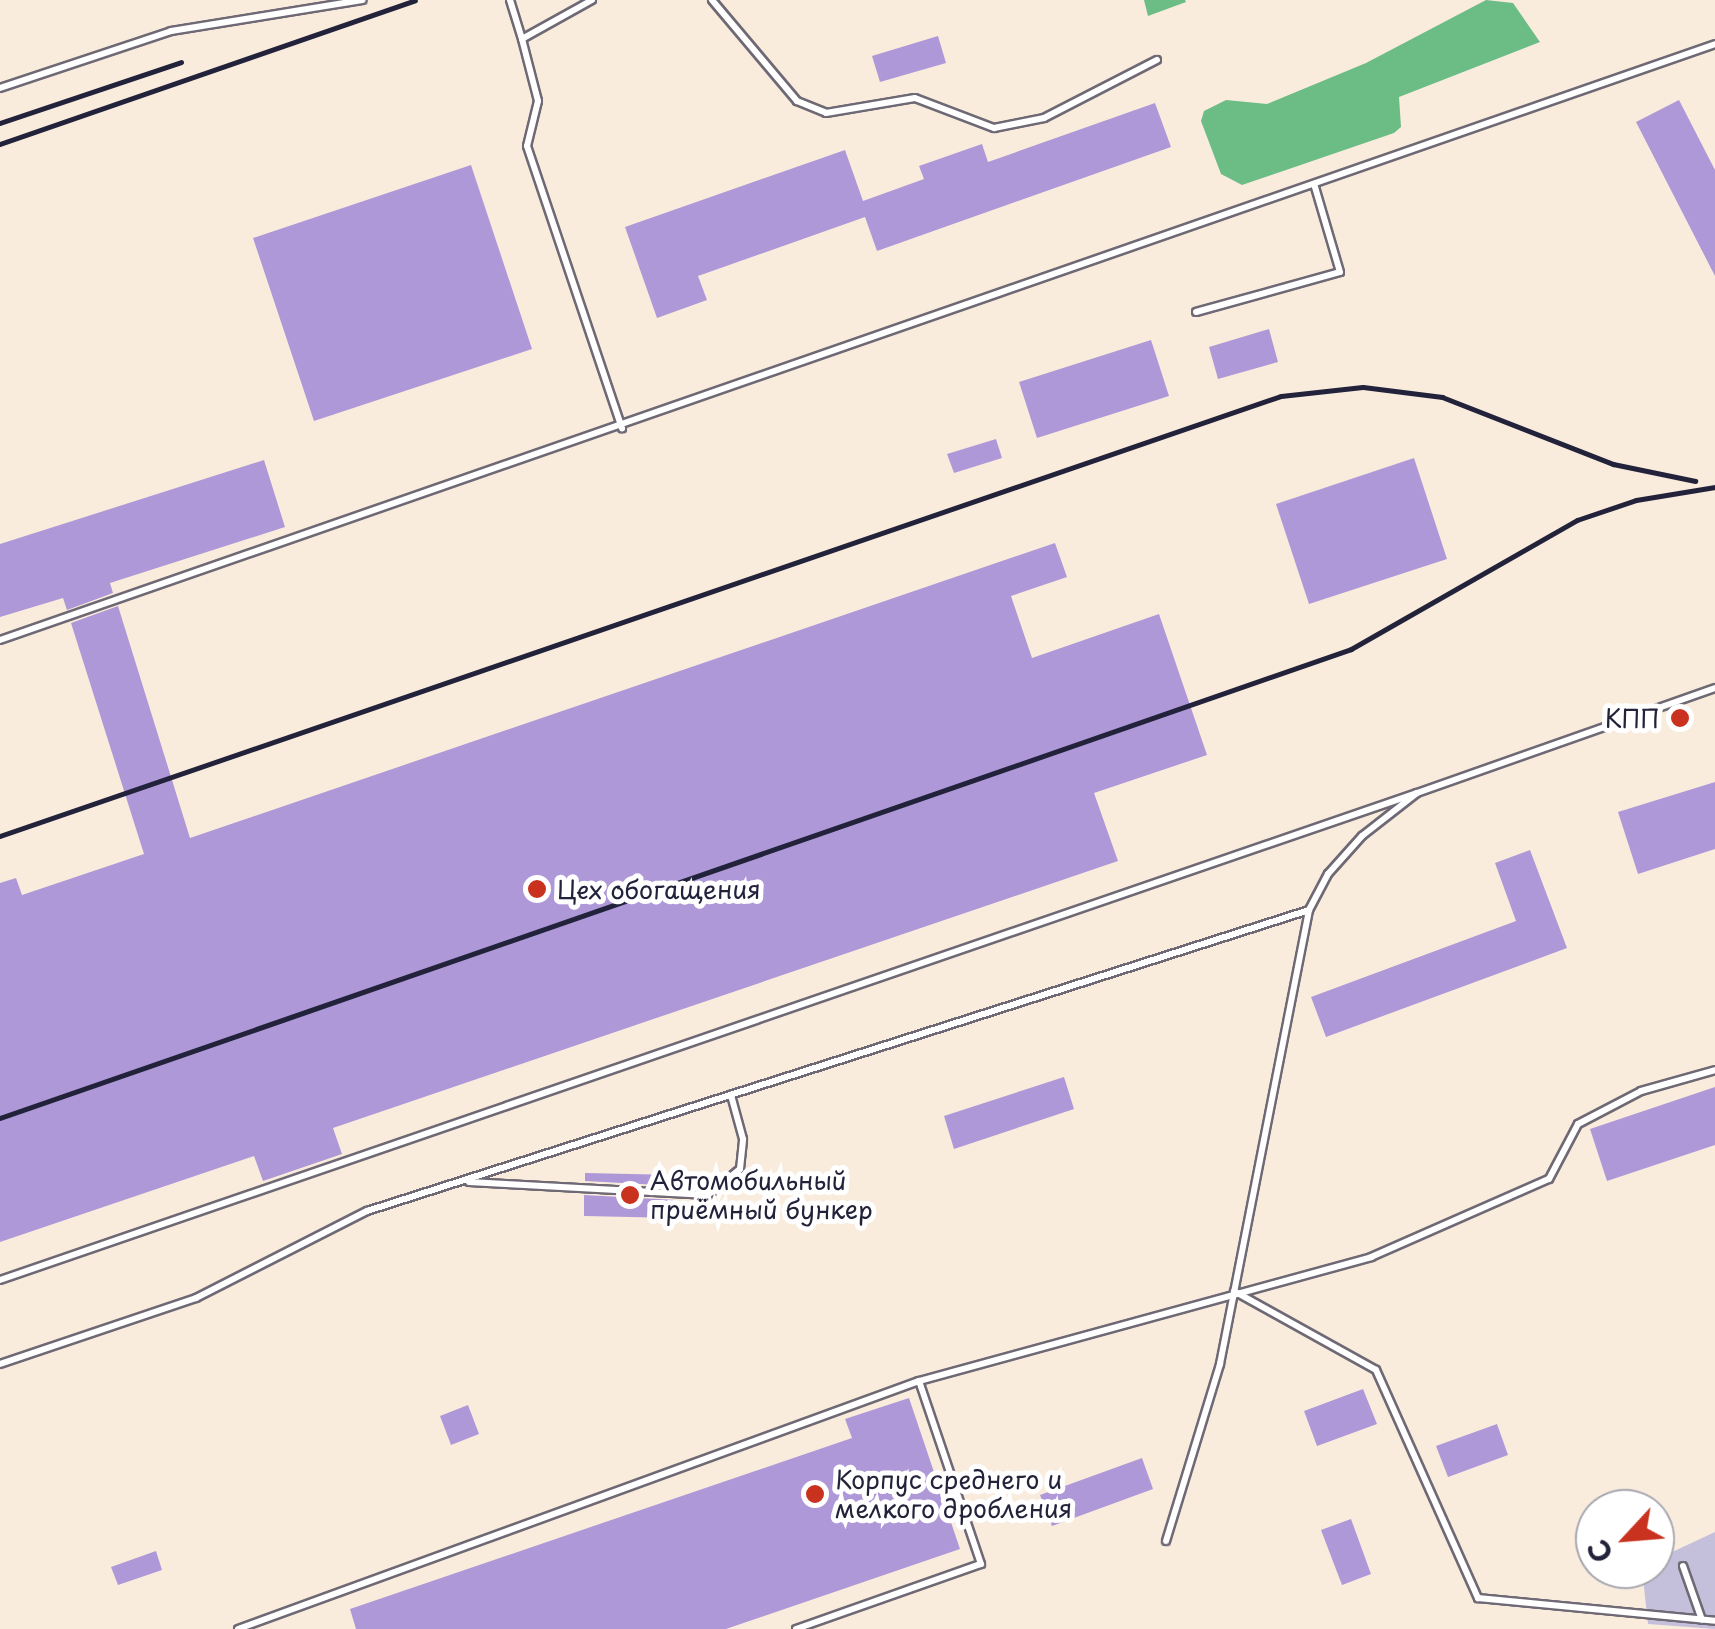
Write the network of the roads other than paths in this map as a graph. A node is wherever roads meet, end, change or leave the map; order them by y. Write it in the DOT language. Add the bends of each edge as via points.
graph roads {
  1 [pos="363,0"];
  2 [pos="510,0"];
  3 [pos="592,0"];
  4 [pos="712,0"];
  5 [pos="522,39"];
  6 [pos="1715,44"];
  7 [pos="1157,60"];
  8 [pos="0,88"];
  9 [pos="1316,187"];
  10 [pos="1196,312"];
  11 [pos="622,428"];
  12 [pos="0,640"];
  13 [pos="1715,688"];
  14 [pos="1417,793"];
  15 [pos="1309,910"];
  16 [pos="1715,1070"];
  17 [pos="731,1094"];
  18 [pos="463,1182"];
  19 [pos="0,1280"];
  20 [pos="1232,1290"];
  21 [pos="0,1364"];
  22 [pos="919,1381"];
  23 [pos="1166,1541"];
  24 [pos="1683,1566"];
  25 [pos="1702,1620"];
  26 [pos="1715,1621"];
  27 [pos="238,1629"];
  28 [pos="796,1629"];
  1 -- 8 [label="lane" via="171,32"];
  2 -- 5 [label="lane"];
  3 -- 5 [label="lane"];
  4 -- 7 [label="lane" via="797,101 826,113 914,98 994,128 1044,118"];
  5 -- 11 [label="lane" via="538,100 527,146"];
  6 -- 9 [label="lane"];
  9 -- 10 [label="lane" via="1340,272"];
  9 -- 11 [label="lane"];
  11 -- 12 [label="lane"];
  13 -- 14 [label="lane"];
  14 -- 15 [label="lane" via="1342,857"];
  14 -- 19 [label="lane"];
  15 -- 17 [label="lane" via="1255,933"];
  15 -- 20 [label="lane"];
  16 -- 20 [label="lane" via="1642,1091 1578,1124 1549,1179 1371,1257"];
  17 -- 18 [label="lane"];
  17 -- 18 [label="lane" via="743,1139 740,1169 708,1196"];
  18 -- 21 [label="lane" via="336,1222 196,1298"];
  20 -- 22 [label="lane"];
  20 -- 23 [label="lane" via="1220,1364"];
  20 -- 25 [label="lane" via="1376,1370 1478,1598"];
  22 -- 27 [label="lane"];
  22 -- 28 [label="lane" via="981,1564"];
  24 -- 25 [label="lane"];
  25 -- 26 [label="lane"];
}
